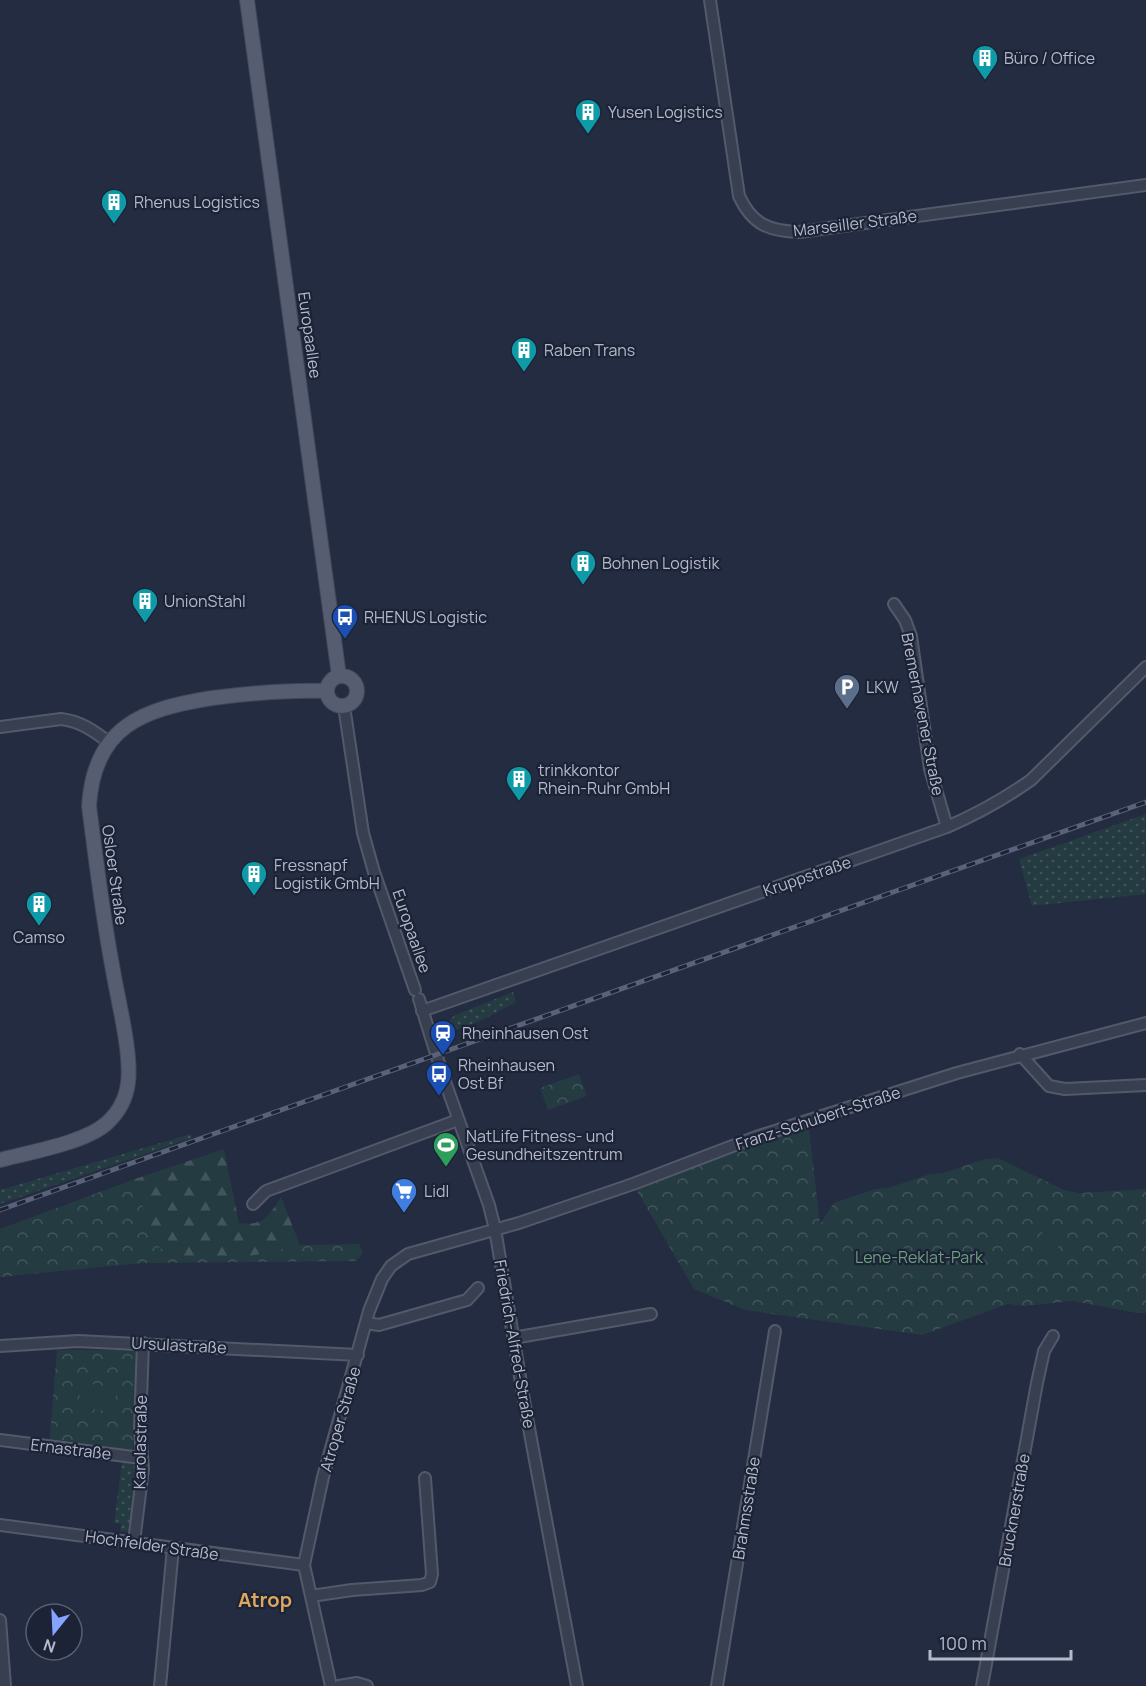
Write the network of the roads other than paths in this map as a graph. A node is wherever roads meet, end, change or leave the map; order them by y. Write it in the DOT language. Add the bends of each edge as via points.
graph roads {
  1 [pos="247,0"];
  2 [pos="710,0"];
  3 [pos="1146,184"];
  4 [pos="894,604"];
  5 [pos="1146,667"];
  6 [pos="339,676"];
  7 [pos="326,691"];
  8 [pos="344,706"];
  9 [pos="0,727"];
  10 [pos="110,743"];
  11 [pos="946,827"];
  12 [pos="422,1011"];
  13 [pos="1146,1023"];
  14 [pos="1020,1054"];
  15 [pos="1146,1085"];
  16 [pos="458,1120"];
  17 [pos="0,1160"];
  18 [pos="253,1204"];
  19 [pos="495,1230"];
  20 [pos="478,1288"];
  21 [pos="651,1314"];
  22 [pos="366,1323"];
  23 [pos="775,1331"];
  24 [pos="1053,1336"];
  25 [pos="513,1338"];
  26 [pos="143,1343"];
  27 [pos="0,1346"];
  28 [pos="358,1355"];
  29 [pos="0,1440"];
  30 [pos="141,1458"];
  31 [pos="425,1478"];
  32 [pos="0,1525"];
  33 [pos="134,1542"];
  34 [pos="174,1548"];
  35 [pos="304,1565"];
  36 [pos="311,1596"];
  37 [pos="0,1620"];
  38 [pos="5,1686"];
  39 [pos="160,1686"];
  40 [pos="331,1686"];
  41 [pos="339,1686"];
  42 [pos="366,1686"];
  43 [pos="577,1686"];
  44 [pos="717,1686"];
  45 [pos="982,1686"];
  1 -- 6 [label="main road, Europaallee"];
  2 -- 3 [label="street, Marseiller Straße" via="739,196 750,215 769,228 799,232"];
  4 -- 11 [label="street, Bremerhavener Straße" via="911,636 930,769"];
  5 -- 11 [label="street, Kruppstraße" via="1030,780 977,814"];
  6 -- 7 [label="main road" via="330,681"];
  6 -- 8 [label="main road" via="351,679 357,690 355,699"];
  7 -- 8 [label="main road" via="332,702"];
  7 -- 10 [label="main road, Osloer Straße" via="252,692 177,704 133,721"];
  8 -- 12 [label="street, Europaallee" via="363,833"];
  9 -- 10 [label="street" via="69,720"];
  10 -- 17 [label="main road, Osloer Straße" via="90,785 89,806 127,1054 125,1096 119,1110 96,1131"];
  11 -- 12 [label="street, Kruppstraße"];
  12 -- 16 [label="street, Friedrich-Alfred-Straße"];
  13 -- 14 [label="street, Franz-Schubert-Straße"];
  14 -- 15 [label="street" via="1049,1086 1065,1089"];
  14 -- 19 [label="street, Franz-Schubert-Straße" via="756,1137"];
  16 -- 18 [label="street" via="266,1191"];
  16 -- 19 [label="street, Friedrich-Alfred-Straße"];
  19 -- 22 [label="street, Atroper Straße" via="408,1254 391,1266 375,1292"];
  19 -- 25 [label="street, Friedrich-Alfred-Straße"];
  20 -- 22 [label="street" via="467,1300 379,1325"];
  21 -- 25 [label="street"];
  22 -- 28 [label="street, Atroper Straße"];
  23 -- 44 [label="street, Brahmsstraße"];
  24 -- 45 [label="street, Brucknerstraße" via="1044,1350 1037,1383"];
  25 -- 43 [label="street, Friedrich-Alfred-Straße"];
  26 -- 27 [label="street, Ursulastraße" via="78,1341"];
  26 -- 28 [label="street, Ursulastraße"];
  26 -- 30 [label="street, Karolastraße"];
  28 -- 35 [label="street, Atroper Straße" via="323,1477"];
  29 -- 30 [label="street, Ernastraße"];
  30 -- 33 [label="street, Karolastraße"];
  31 -- 36 [label="street" via="430,1582"];
  32 -- 33 [label="street, Hochfelder Straße"];
  33 -- 34 [label="street, Hochfelder Straße"];
  34 -- 35 [label="street, Hochfelder Straße"];
  34 -- 39 [label="street"];
  35 -- 36 [label="street, Atroper Straße"];
  36 -- 40 [label="street, Atroper Straße"];
  37 -- 38 [label="street"];
  41 -- 42 [label="street"];
}
